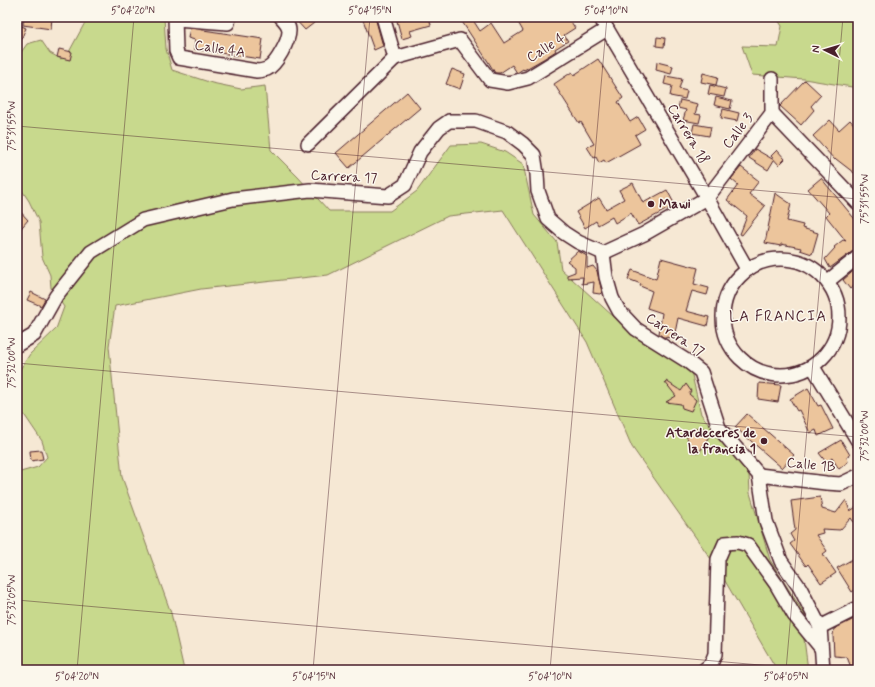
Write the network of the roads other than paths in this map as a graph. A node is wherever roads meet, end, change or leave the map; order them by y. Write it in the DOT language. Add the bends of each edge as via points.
graph roads {
  1 [pos="229,17"];
  2 [pos="281,17"];
  3 [pos="383,17"];
  4 [pos="600,17"];
  5 [pos="176,18"];
  6 [pos="607,29"];
  7 [pos="395,58"];
  8 [pos="772,79"];
  9 [pos="772,113"];
  10 [pos="308,144"];
  11 [pos="707,198"];
  12 [pos="858,203"];
  13 [pos="603,252"];
  14 [pos="858,257"];
  15 [pos="746,269"];
  16 [pos="828,281"];
  17 [pos="17,345"];
  18 [pos="812,367"];
  19 [pos="858,441"];
  20 [pos="759,475"];
  21 [pos="858,476"];
  22 [pos="858,608"];
  23 [pos="820,627"];
  24 [pos="821,648"];
  25 [pos="704,670"];
  26 [pos="824,670"];
  1 -- 5 [label="street" via="228,23"];
  2 -- 5 [label="street, Calle 4A" via="287,22 287,39 276,61 267,69 257,71 179,58 176,52"];
  3 -- 7 [label="street"];
  4 -- 6 [label="street, Carrera 18"];
  6 -- 7 [label="street, Calle 4" via="528,78 508,83 490,80 460,40"];
  6 -- 11 [label="street, Carrera 18"];
  7 -- 10 [label="street"];
  8 -- 9 [label="street, Calle 3"];
  9 -- 11 [label="street, Calle 3"];
  9 -- 12 [label="street"];
  11 -- 13 [label="street, Calle 3" via="644,234"];
  11 -- 15 [label="street, Carrera 18"];
  13 -- 17 [label="street, Carrera 17" via="578,242 548,219 538,191 534,155 523,144 507,132 476,121 449,122 438,128 420,152 405,185 388,196 310,190 232,199 144,220 91,252 56,296 34,334"];
  13 -- 20 [label="street, Carrera 17" via="606,276 612,298 619,311 636,329 701,372 719,428"];
  14 -- 16 [label="street"];
  15 -- 16 [label="street" via="764,260 789,258 810,265"];
  15 -- 18 [label="street" via="731,286 722,314 728,342 744,363 768,375 789,376"];
  16 -- 18 [label="street" via="838,301 840,323 830,351"];
  18 -- 19 [label="street"];
  20 -- 21 [label="street, Calle 1B" via="833,484 841,484"];
  20 -- 23 [label="street" via="766,521 781,561 800,588"];
  22 -- 23 [label="street"];
  23 -- 24 [label="street"];
  24 -- 25 [label="street" via="794,614 748,545 738,542 725,544 718,559 715,654 711,664"];
  24 -- 26 [label="street"];
}
